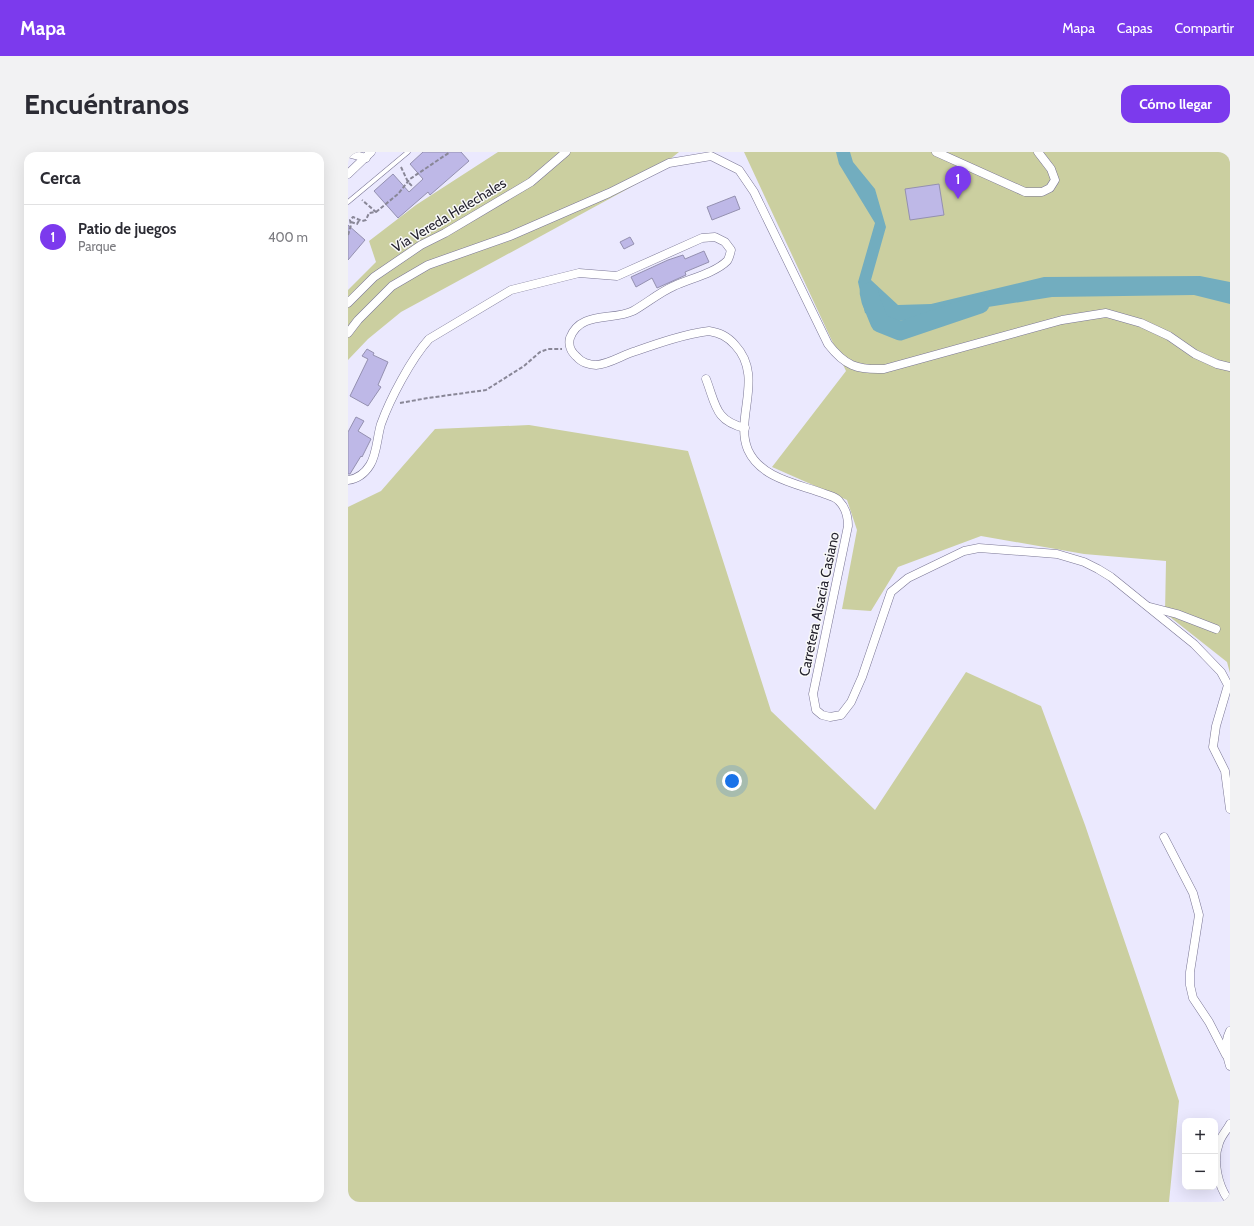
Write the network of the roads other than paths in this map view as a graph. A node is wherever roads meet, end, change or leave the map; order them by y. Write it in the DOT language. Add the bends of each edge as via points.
graph roads {
  1 [pos="348,152"];
  2 [pos="408,152"];
  3 [pos="566,152"];
  4 [pos="936,152"];
  5 [pos="1038,152"];
  6 [pos="369,155"];
  7 [pos="348,174"];
  8 [pos="348,202"];
  9 [pos="348,303"];
  10 [pos="348,333"];
  11 [pos="1230,367"];
  12 [pos="706,379"];
  13 [pos="745,428"];
  14 [pos="348,480"];
  15 [pos="1148,606"];
  16 [pos="1216,629"];
  17 [pos="1230,809"];
  18 [pos="1164,837"];
  19 [pos="1230,1031"];
  20 [pos="1226,1055"];
  21 [pos="1230,1066"];
  22 [pos="1230,1124"];
  23 [pos="1230,1202"];
  1 -- 6 [label="street"];
  2 -- 8 [label="lane"];
  3 -- 9 [label="street, Vía Vereda Helechales" via="531,182 421,245 374,277"];
  4 -- 5 [label="street" via="1026,192 1042,192 1050,188 1055,180 1051,169"];
  6 -- 7 [label="street"];
  10 -- 11 [label="street" via="392,286 428,265 510,236 609,193 669,163 711,156 739,170 754,192 828,344 837,356 850,365 866,370 884,369 1062,320 1106,313 1141,323 1169,336 1195,354"];
  12 -- 13 [label="street" via="719,415 734,426"];
  13 -- 14 [label="street, Carretera Alsacia Casiano" via="748,396 745,359 728,338 718,333 698,332 595,365 577,358 570,349 569,342 573,331 584,322 634,310 673,286 728,261 731,250 725,242 715,237 702,238 617,276 579,274 511,290 429,339 420,349 389,406 381,424 371,463 361,474"];
  13 -- 15 [label="street, Carretera Alsacia Casiano" via="748,449 755,461 786,481 838,500 847,514 848,526 813,694 816,710 822,715 841,715 851,702 891,592 908,578 964,551 979,548 1058,554 1084,562 1111,577"];
  15 -- 16 [label="street"];
  15 -- 17 [label="street, Carretera Alsacia Casiano" via="1194,644 1221,672 1228,685 1216,726 1213,747 1224,771"];
  18 -- 20 [label="street" via="1193,893 1199,915 1190,972 1193,998"];
  19 -- 20 [label="street" via="1225,1042"];
  20 -- 21 [label="street"];
  22 -- 23 [label="street" via="1218,1143 1216,1161 1218,1178"];
}
